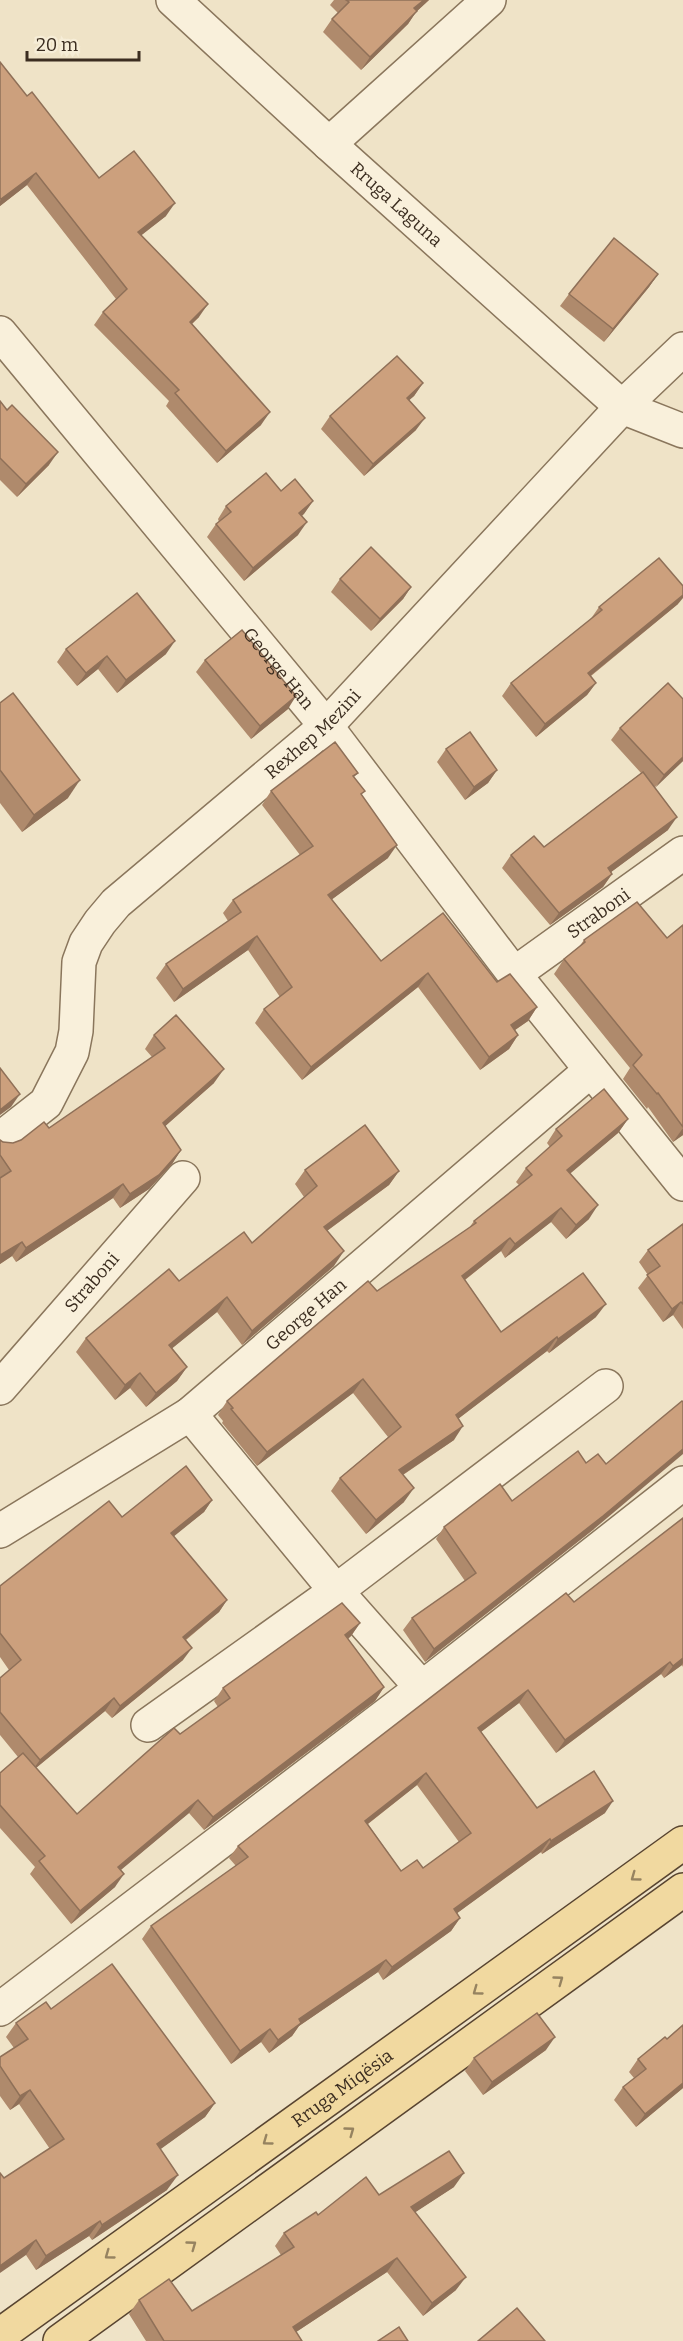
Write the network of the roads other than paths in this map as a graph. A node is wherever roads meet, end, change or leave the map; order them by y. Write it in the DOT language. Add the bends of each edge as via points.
graph roads {
  1 [pos="489,0"];
  2 [pos="190,6"];
  3 [pos="329,144"];
  4 [pos="0,333"];
  5 [pos="683,349"];
  6 [pos="622,407"];
  7 [pos="683,431"];
  8 [pos="326,726"];
  9 [pos="683,853"];
  10 [pos="514,974"];
  11 [pos="591,1070"];
  12 [pos="0,1139"];
  13 [pos="681,1176"];
  14 [pos="183,1178"];
  15 [pos="606,1386"];
  16 [pos="0,1388"];
  17 [pos="190,1414"];
  18 [pos="683,1483"];
  19 [pos="0,1531"];
  20 [pos="336,1591"];
  21 [pos="422,1688"];
  22 [pos="148,1725"];
  23 [pos="683,1843"];
  24 [pos="683,1890"];
  25 [pos="0,2009"];
  26 [pos="0,2335"];
  27 [pos="60,2341"];
  1 -- 3 [label="street"];
  2 -- 3 [label="street, Rruga Laguna"];
  3 -- 6 [label="street, Rruga Laguna"];
  4 -- 8 [label="street, George Han"];
  5 -- 6 [label="street, Rexhep Mezini"];
  6 -- 7 [label="street"];
  6 -- 8 [label="street, Rexhep Mezini"];
  8 -- 10 [label="street, George Han"];
  8 -- 12 [label="street, Rexhep Mezini" via="116,903 100,922 79,962 72,1052 46,1103"];
  9 -- 10 [label="street, Straboni"];
  10 -- 11 [label="street, George Han"];
  11 -- 13 [label="street, George Han"];
  11 -- 17 [label="street, George Han"];
  14 -- 16 [label="street, Straboni"];
  15 -- 20 [label="street"];
  17 -- 19 [label="street, George Han"];
  17 -- 20 [label="street"];
  18 -- 21 [label="street"];
  20 -- 21 [label="street"];
  20 -- 22 [label="street"];
  21 -- 25 [label="street"];
  23 -- 26 [label="main road, Rruga Miqësia, one-way"];
  27 -- 24 [label="main road, one-way"];
}
